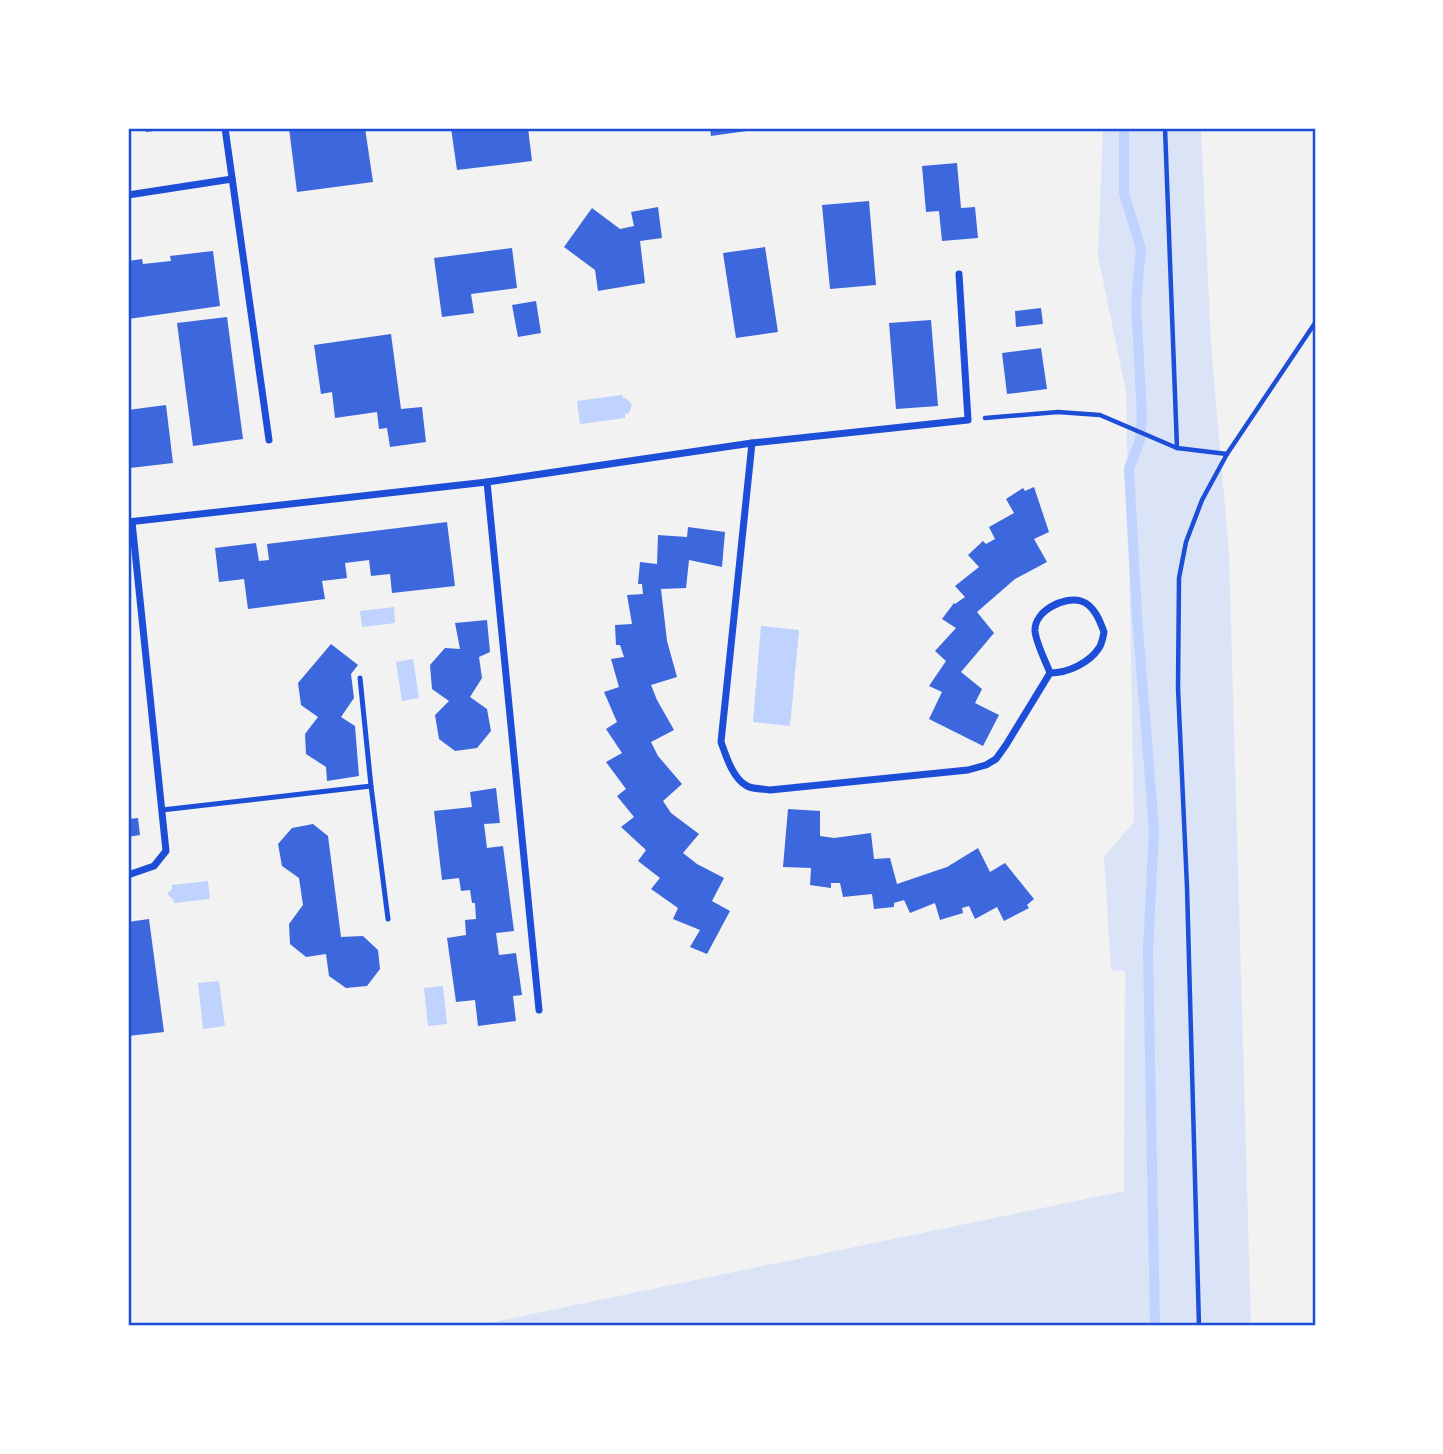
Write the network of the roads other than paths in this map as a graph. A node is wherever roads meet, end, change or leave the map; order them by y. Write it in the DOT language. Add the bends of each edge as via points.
graph roads {
  1 [pos="225,128"];
  2 [pos="232,179"];
  3 [pos="128,195"];
  4 [pos="959,274"];
  5 [pos="269,440"];
  6 [pos="752,443"];
  7 [pos="487,482"];
  8 [pos="130,522"];
  9 [pos="1050,674"];
  10 [pos="360,678"];
  11 [pos="371,786"];
  12 [pos="162,810"];
  13 [pos="128,875"];
  14 [pos="388,919"];
  15 [pos="539,1010"];
  1 -- 2 [label="street"];
  2 -- 3 [label="street"];
  2 -- 5 [label="street"];
  4 -- 6 [label="street" via="968,420"];
  6 -- 7 [label="street"];
  6 -- 9 [label="street" via="721,742 728,763 747,787 770,790 986,765 1006,745"];
  7 -- 8 [label="street"];
  7 -- 15 [label="street"];
  8 -- 12 [label="street"];
  9 -- 9 [label="street" via="1064,673 1100,647 1104,632 1098,618 1081,601 1056,603 1036,623"];
  10 -- 11 [label="lane"];
  11 -- 12 [label="lane"];
  11 -- 14 [label="lane"];
  12 -- 13 [label="street" via="166,851 154,866"];
}
